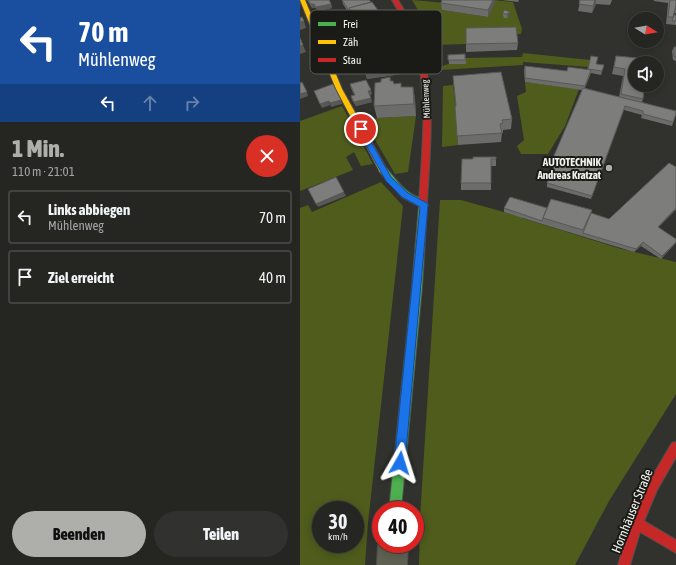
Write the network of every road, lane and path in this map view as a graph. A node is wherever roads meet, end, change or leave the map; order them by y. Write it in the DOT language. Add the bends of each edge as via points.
graph roads {
  1 [pos="302,0"];
  2 [pos="395,0"];
  3 [pos="403,10"];
  4 [pos="310,19"];
  5 [pos="333,74"];
  6 [pos="424,74"];
  7 [pos="424,205"];
  8 [pos="676,447"];
  9 [pos="396,501"];
  10 [pos="637,524"];
  11 [pos="676,547"];
  12 [pos="393,553"];
  13 [pos="392,565"];
  14 [pos="624,565"];
  1 -- 4 [label="street"];
  2 -- 3 [label="street, Mühlenweg"];
  5 -- 7 [label="street" via="383,170 405,195"];
  6 -- 7 [label="street, Mühlenweg" via="427,117"];
  7 -- 9 [label="street, Mühlenweg"];
  8 -- 10 [label="street, Hornhäuser Straße" via="653,486"];
  10 -- 11 [label="street"];
  10 -- 14 [label="street, Hornhäuser Straße"];
  12 -- 13 [label="street"];
}
